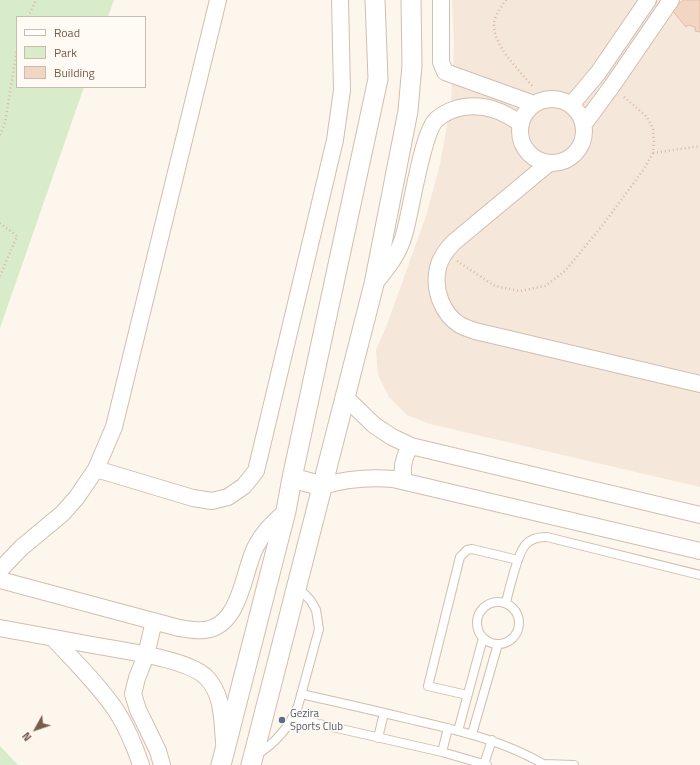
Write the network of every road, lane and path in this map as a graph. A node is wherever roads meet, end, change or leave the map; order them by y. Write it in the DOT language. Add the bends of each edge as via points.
graph roads {
  1 [pos="36,0"];
  2 [pos="218,0"];
  3 [pos="340,0"];
  4 [pos="375,0"];
  5 [pos="411,0"];
  6 [pos="442,0"];
  7 [pos="506,0"];
  8 [pos="648,0"];
  9 [pos="671,0"];
  10 [pos="28,16"];
  11 [pos="16,55"];
  12 [pos="612,86"];
  13 [pos="539,102"];
  14 [pos="571,105"];
  15 [pos="521,124"];
  16 [pos="584,124"];
  17 [pos="0,135"];
  18 [pos="700,146"];
  19 [pos="653,154"];
  20 [pos="549,163"];
  21 [pos="0,223"];
  22 [pos="445,253"];
  23 [pos="0,276"];
  24 [pos="374,284"];
  25 [pos="700,384"];
  26 [pos="345,396"];
  27 [pos="411,446"];
  28 [pos="96,469"];
  29 [pos="292,478"];
  30 [pos="404,481"];
  31 [pos="322,486"];
  32 [pos="286,511"];
  33 [pos="700,514"];
  34 [pos="700,551"];
  35 [pos="518,560"];
  36 [pos="0,570"];
  37 [pos="700,575"];
  38 [pos="0,580"];
  39 [pos="297,586"];
  40 [pos="506,603"];
  41 [pos="154,621"];
  42 [pos="0,628"];
  43 [pos="53,638"];
  44 [pos="483,638"];
  45 [pos="498,644"];
  46 [pos="146,655"];
  47 [pos="302,694"];
  48 [pos="467,695"];
  49 [pos="384,713"];
  50 [pos="293,718"];
  51 [pos="448,728"];
  52 [pos="458,731"];
  53 [pos="472,734"];
  54 [pos="378,738"];
  55 [pos="492,740"];
  56 [pos="442,752"];
  57 [pos="223,757"];
  58 [pos="252,761"];
  59 [pos="486,764"];
  60 [pos="141,765"];
  61 [pos="162,765"];
  62 [pos="544,765"];
  63 [pos="574,765"];
  1 -- 10 [label="path"];
  2 -- 28 [label="street" via="114,427"];
  3 -- 28 [label="street" via="342,90 335,140 256,471 244,486 228,497 212,500 193,498"];
  4 -- 29 [label="street" via="378,79"];
  5 -- 24 [label="street" via="412,66 408,111"];
  6 -- 13 [label="street" via="441,62 445,72"];
  7 -- 13 [label="path" via="494,24 497,39"];
  8 -- 14 [label="street" via="598,73"];
  9 -- 12 [label="street"];
  11 -- 17 [label="path" via="5,123"];
  12 -- 16 [label="street"];
  12 -- 19 [label="path" via="648,117 653,129"];
  13 -- 14 [label="street" via="558,99"];
  13 -- 15 [label="street" via="528,109"];
  14 -- 16 [label="street" via="577,110"];
  15 -- 20 [label="street" via="521,137 526,150 532,156"];
  15 -- 24 [label="street" via="507,114 491,108 474,106 457,108 436,119 426,136 404,237 396,254"];
  16 -- 20 [label="street" via="583,139 576,152 564,161"];
  18 -- 19 [label="path"];
  19 -- 22 [label="path" via="602,226 565,271 544,286 520,291 495,286"];
  20 -- 22 [label="street" via="454,242"];
  21 -- 23 [label="path" via="17,236"];
  22 -- 25 [label="street" via="438,268 436,284 440,300 448,314 460,325 475,332"];
  24 -- 26 [label="street"];
  26 -- 27 [label="street" via="374,425"];
  26 -- 31 [label="street"];
  27 -- 30 [label="street" via="406,452 402,466"];
  27 -- 33 [label="street"];
  28 -- 36 [label="street" via="63,513 21,548"];
  29 -- 31 [label="street"];
  29 -- 32 [label="street"];
  30 -- 31 [label="street" via="364,478"];
  30 -- 34 [label="street"];
  31 -- 39 [label="street"];
  32 -- 41 [label="street" via="265,530 254,550 237,602 222,622 205,630 180,628"];
  32 -- 57 [label="street"];
  35 -- 37 [label="lane" via="522,549 531,540 547,537"];
  35 -- 40 [label="lane"];
  35 -- 48 [label="lane" via="472,549 460,557 428,686"];
  38 -- 41 [label="street"];
  39 -- 47 [label="lane" via="316,610 319,629"];
  39 -- 58 [label="street"];
  40 -- 44 [label="lane" via="490,603 480,612 477,626"];
  40 -- 45 [label="lane" via="518,615 519,629 511,640"];
  41 -- 46 [label="street"];
  42 -- 43 [label="street"];
  43 -- 46 [label="street"];
  43 -- 60 [label="street" via="117,713"];
  44 -- 45 [label="lane"];
  44 -- 48 [label="lane"];
  45 -- 53 [label="lane"];
  46 -- 57 [label="street" via="189,666 205,676 218,695 222,714"];
  46 -- 61 [label="street" via="133,694"];
  47 -- 49 [label="lane"];
  47 -- 50 [label="lane"];
  48 -- 52 [label="lane"];
  49 -- 51 [label="lane"];
  49 -- 54 [label="lane"];
  50 -- 54 [label="lane"];
  50 -- 58 [label="lane" via="276,740"];
  51 -- 52 [label="lane"];
  51 -- 56 [label="lane"];
  52 -- 53 [label="lane"];
  53 -- 55 [label="lane"];
  54 -- 56 [label="lane"];
  55 -- 59 [label="lane"];
  55 -- 62 [label="lane"];
  56 -- 59 [label="lane"];
  62 -- 63 [label="lane"];
}
